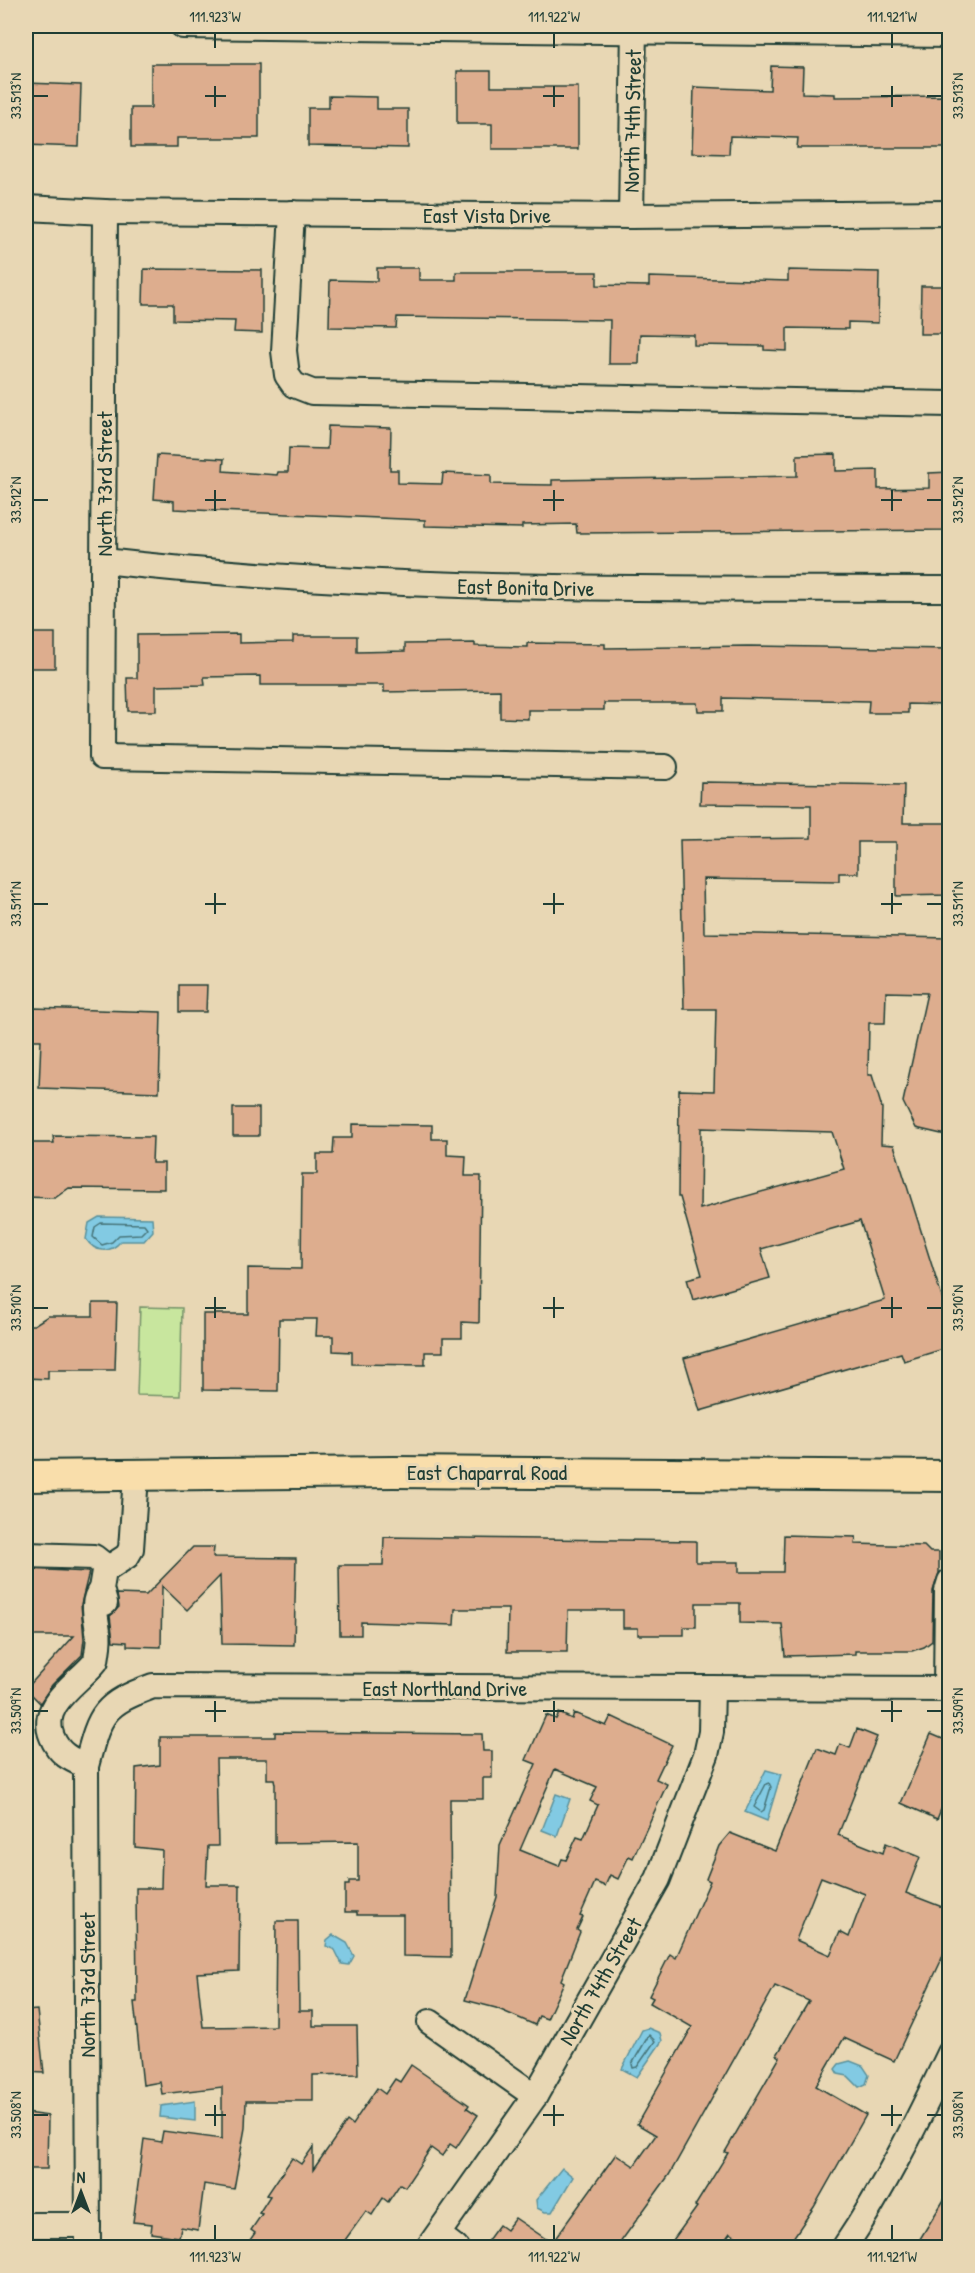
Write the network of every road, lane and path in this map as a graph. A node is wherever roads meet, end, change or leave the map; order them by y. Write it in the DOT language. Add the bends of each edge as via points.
graph roads {
  1 [pos="183,26"];
  2 [pos="634,27"];
  3 [pos="950,34"];
  4 [pos="26,208"];
  5 [pos="105,212"];
  6 [pos="292,213"];
  7 [pos="950,213"];
  8 [pos="631,216"];
  9 [pos="950,404"];
  10 [pos="104,561"];
  11 [pos="950,589"];
  12 [pos="665,767"];
  13 [pos="26,1476"];
  14 [pos="136,1476"];
  15 [pos="950,1476"];
  16 [pos="26,1555"];
  17 [pos="104,1578"];
  18 [pos="950,1581"];
  19 [pos="712,1688"];
  20 [pos="947,1689"];
  21 [pos="97,1723"];
  22 [pos="86,1766"];
  23 [pos="430,2022"];
  24 [pos="950,2053"];
  25 [pos="535,2096"];
  26 [pos="26,2224"];
  27 [pos="88,2236"];
  28 [pos="441,2243"];
  29 [pos="844,2247"];
  1 -- 2 [label="street"];
  2 -- 3 [label="street"];
  2 -- 8 [label="street, North 74th Street"];
  4 -- 5 [label="street, East Vista Drive"];
  5 -- 6 [label="street, East Vista Drive"];
  5 -- 10 [label="street, North 73rd Street"];
  6 -- 8 [label="street, East Vista Drive"];
  6 -- 9 [label="street" via="284,351 287,375 294,385 312,392"];
  7 -- 8 [label="street, East Vista Drive"];
  10 -- 11 [label="street, East Bonita Drive" via="211,573 460,586"];
  10 -- 12 [label="street, North 73rd Street" via="102,757"];
  13 -- 14 [label="main road, East Chaparral Road"];
  14 -- 15 [label="main road, East Chaparral Road" via="394,1472"];
  14 -- 17 [label="street" via="131,1550"];
  16 -- 17 [label="street" via="93,1557"];
  17 -- 22 [label="street" via="106,1604 104,1623 98,1630 96,1661 62,1695 49,1715 50,1734 57,1749"];
  18 -- 20 [label="street" via="946,1591"];
  19 -- 20 [label="street, East Northland Drive"];
  19 -- 21 [label="street, East Northland Drive" via="153,1686 119,1698"];
  19 -- 25 [label="street, North 74th Street" via="706,1755 658,1879"];
  21 -- 22 [label="street, North 73rd Street"];
  22 -- 27 [label="street, North 73rd Street"];
  23 -- 25 [label="street"];
  24 -- 29 [label="street" via="919,2118"];
  25 -- 28 [label="street, North 74th Street"];
  26 -- 27 [label="street"];
}
